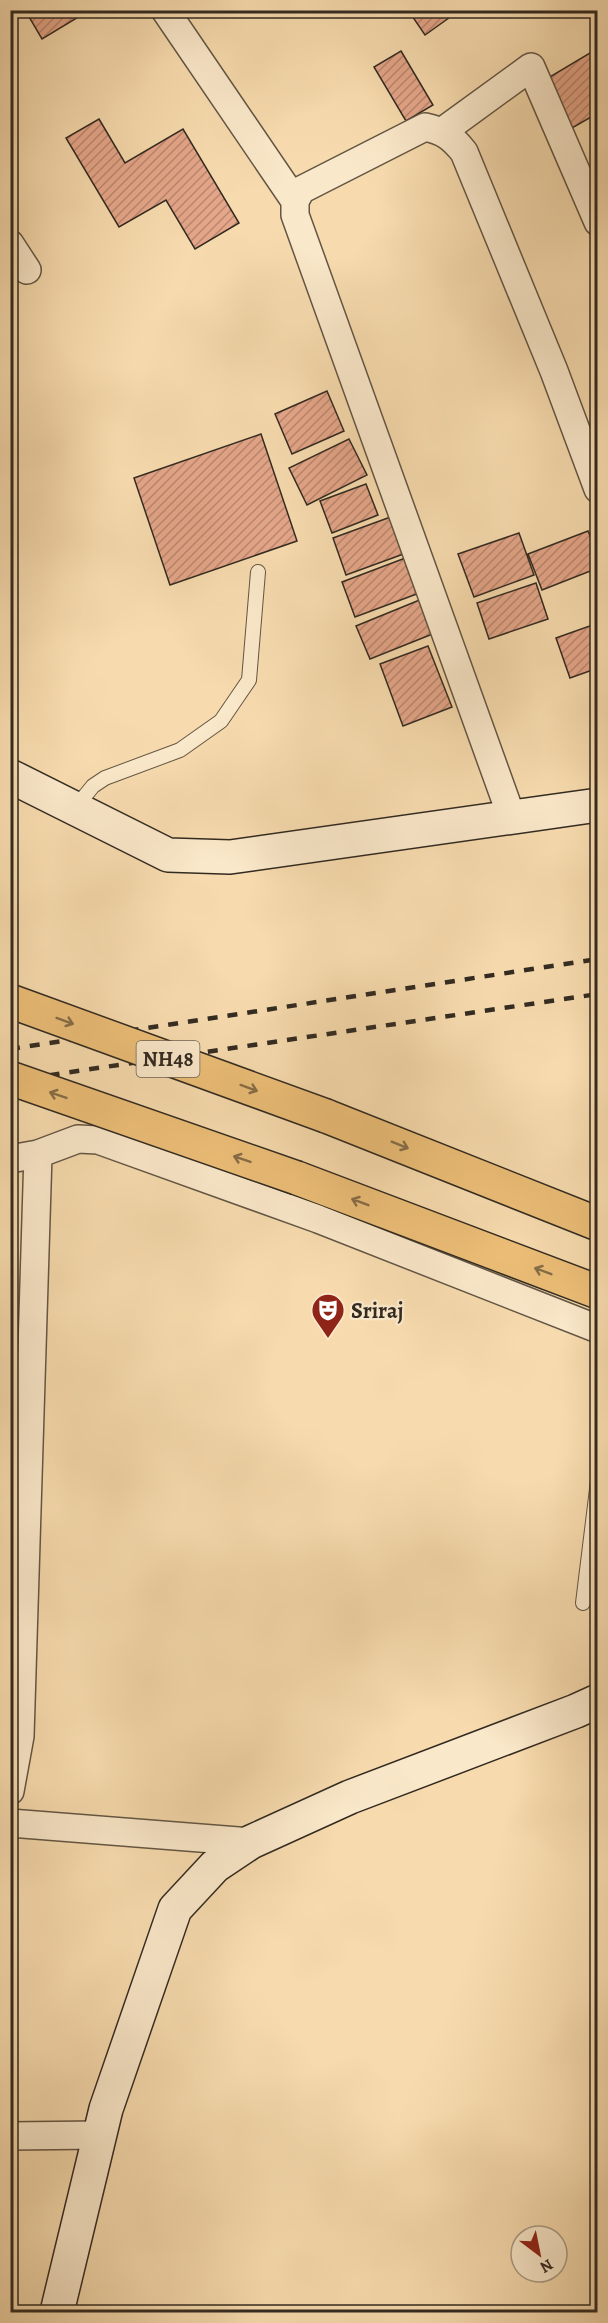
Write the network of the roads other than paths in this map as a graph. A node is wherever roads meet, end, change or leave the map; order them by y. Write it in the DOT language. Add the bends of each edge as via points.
graph roads {
  1 [pos="165,10"];
  2 [pos="442,131"];
  3 [pos="296,201"];
  4 [pos="597,222"];
  5 [pos="10,244"];
  6 [pos="27,270"];
  7 [pos="597,489"];
  8 [pos="258,572"];
  9 [pos="10,776"];
  10 [pos="597,804"];
  11 [pos="75,808"];
  12 [pos="513,818"];
  13 [pos="10,1001"];
  14 [pos="10,1078"];
  15 [pos="38,1155"];
  16 [pos="10,1159"];
  17 [pos="597,1224"];
  18 [pos="597,1292"];
  19 [pos="597,1329"];
  20 [pos="20,1436"];
  21 [pos="597,1481"];
  22 [pos="584,1603"];
  23 [pos="597,1701"];
  24 [pos="10,1791"];
  25 [pos="10,1823"];
  26 [pos="251,1842"];
  27 [pos="100,2135"];
  28 [pos="10,2136"];
  29 [pos="57,2313"];
  1 -- 3 [label="street"];
  2 -- 3 [label="street" via="425,127 301,190"];
  2 -- 4 [label="street" via="531,67"];
  2 -- 7 [label="street" via="454,138 464,152 554,371"];
  3 -- 12 [label="street" via="295,215"];
  5 -- 6 [label="street"];
  8 -- 11 [label="lane" via="249,680 221,721 180,750 105,778"];
  9 -- 11 [label="street"];
  10 -- 12 [label="street"];
  11 -- 12 [label="street" via="168,855 230,858"];
  13 -- 17 [label="highway, NH48, one-way, bridge" via="326,1116"];
  18 -- 14 [label="highway, one-way, bridge" via="297,1178"];
  15 -- 16 [label="street"];
  15 -- 19 [label="street" via="78,1139 98,1140 318,1219"];
  15 -- 20 [label="street"];
  20 -- 24 [label="street" via="20,1736"];
  21 -- 22 [label="lane"];
  23 -- 26 [label="street" via="350,1797"];
  25 -- 26 [label="street"];
  26 -- 27 [label="street" via="215,1866 175,1909"];
  27 -- 28 [label="street"];
  27 -- 29 [label="street"];
}
